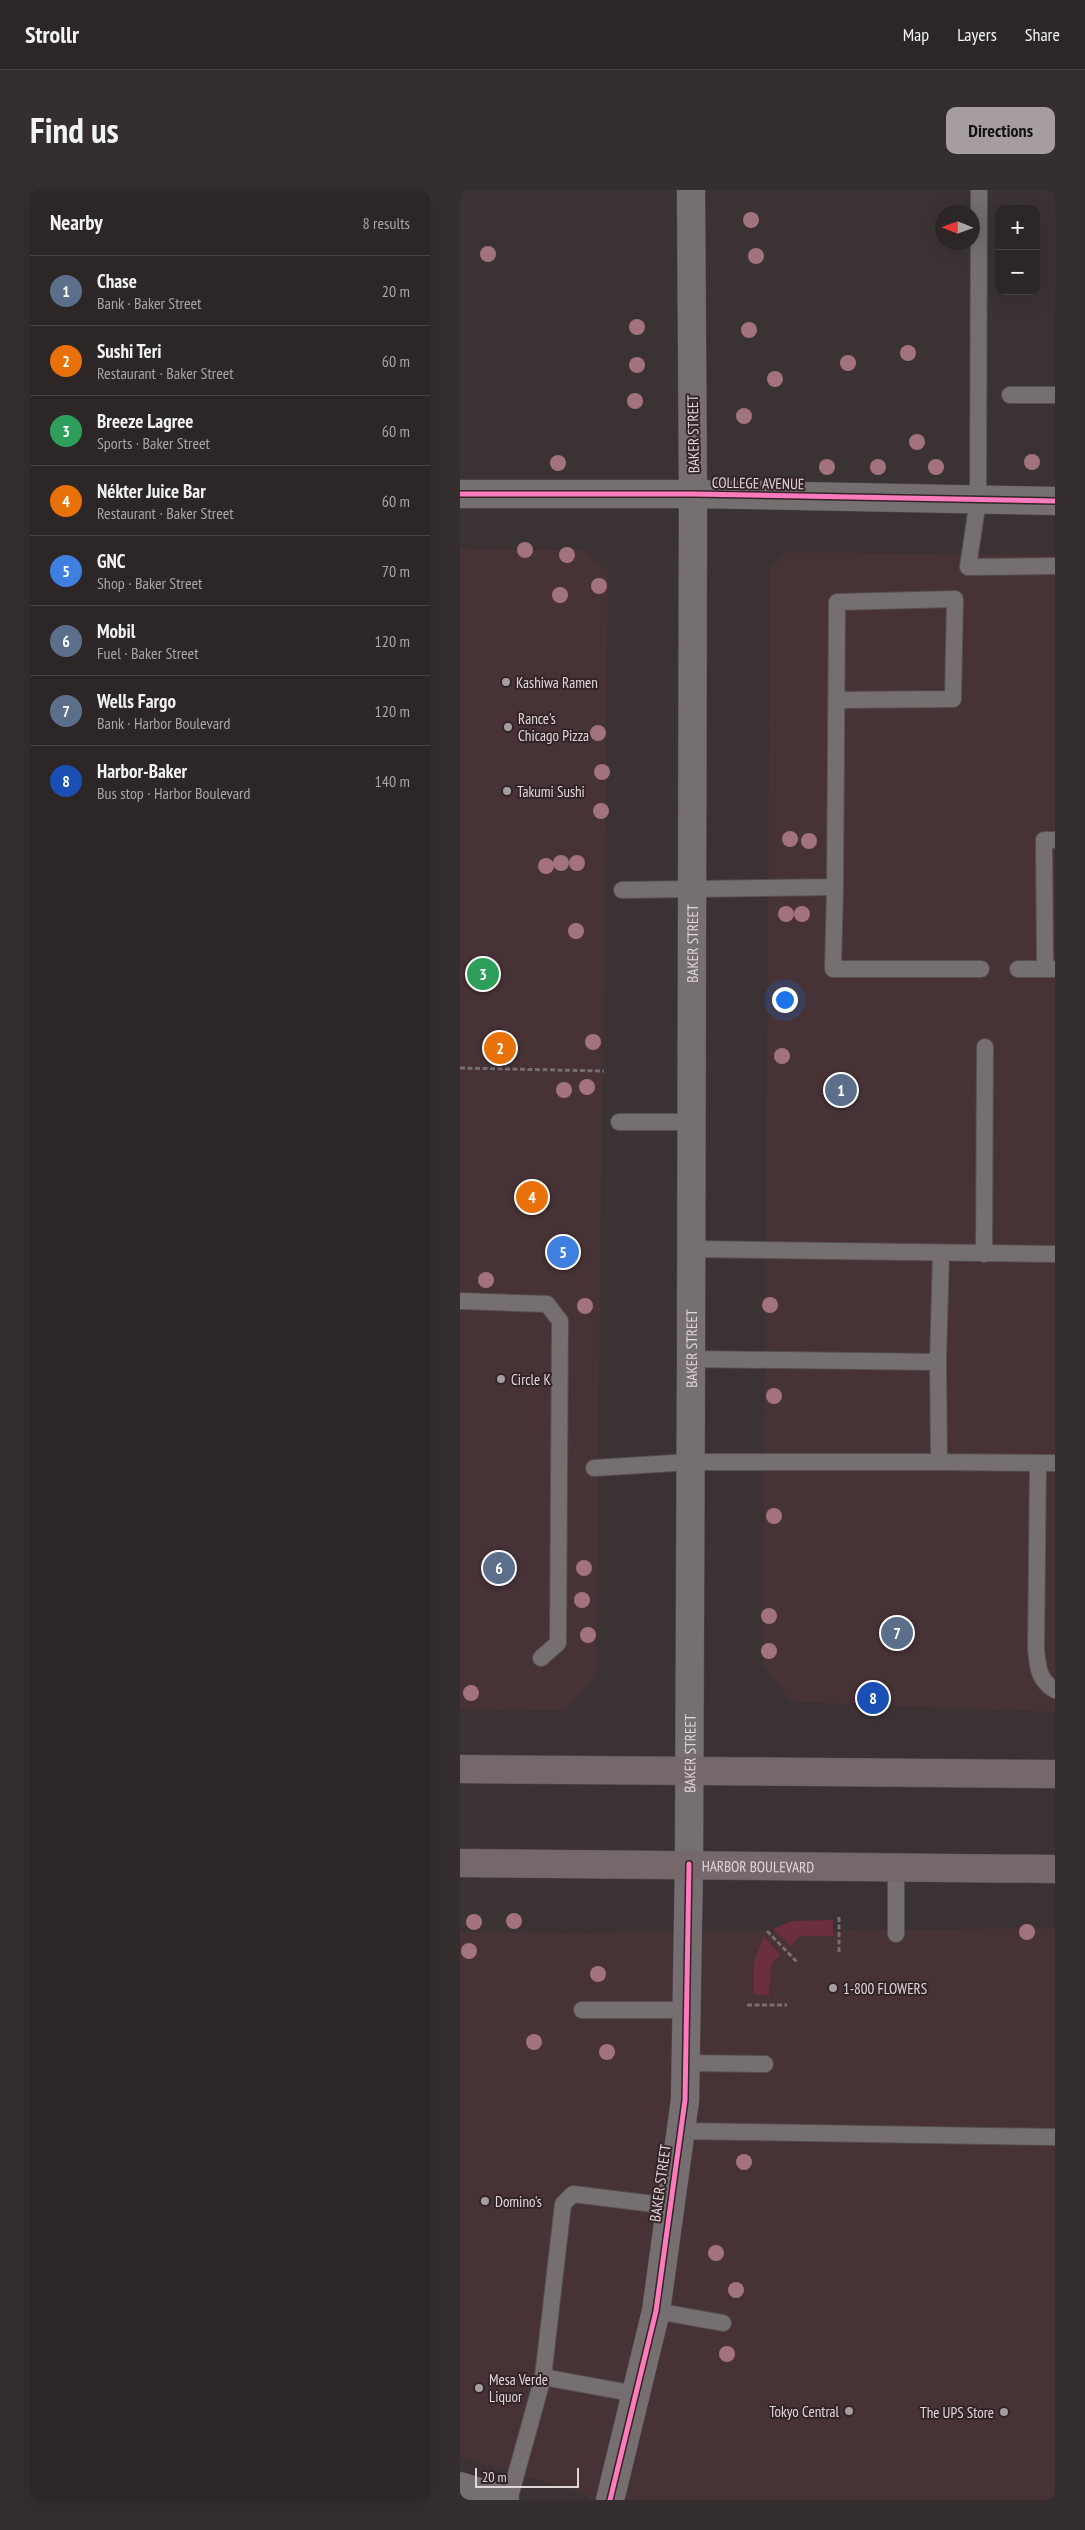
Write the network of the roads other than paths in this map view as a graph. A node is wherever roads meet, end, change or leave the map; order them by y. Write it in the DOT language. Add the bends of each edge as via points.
graph roads {
  1 [pos="691,190"];
  2 [pos="979,190"];
  3 [pos="1010,394"];
  4 [pos="1055,395"];
  5 [pos="460,494"];
  6 [pos="693,494"];
  7 [pos="978,500"];
  8 [pos="1055,502"];
  9 [pos="1055,566"];
  10 [pos="836,700"];
  11 [pos="1055,840"];
  12 [pos="835,887"];
  13 [pos="622,890"];
  14 [pos="693,890"];
  15 [pos="981,969"];
  16 [pos="1018,969"];
  17 [pos="1050,969"];
  18 [pos="985,1047"];
  19 [pos="619,1122"];
  20 [pos="692,1122"];
  21 [pos="692,1249"];
  22 [pos="941,1253"];
  23 [pos="984,1254"];
  24 [pos="1055,1254"];
  25 [pos="460,1301"];
  26 [pos="691,1359"];
  27 [pos="938,1362"];
  28 [pos="690,1462"];
  29 [pos="939,1462"];
  30 [pos="1038,1463"];
  31 [pos="1055,1463"];
  32 [pos="594,1468"];
  33 [pos="541,1658"];
  34 [pos="1055,1690"];
  35 [pos="460,1769"];
  36 [pos="689,1772"];
  37 [pos="1055,1774"];
  38 [pos="460,1863"];
  39 [pos="689,1864"];
  40 [pos="896,1868"];
  41 [pos="1055,1869"];
  42 [pos="896,1934"];
  43 [pos="582,2010"];
  44 [pos="686,2010"];
  45 [pos="685,2063"];
  46 [pos="765,2064"];
  47 [pos="680,2130"];
  48 [pos="1055,2137"];
  49 [pos="670,2206"];
  50 [pos="656,2311"];
  51 [pos="723,2323"];
  52 [pos="543,2377"];
  53 [pos="636,2394"];
  54 [pos="460,2486"];
  55 [pos="507,2500"];
  56 [pos="610,2500"];
  1 -- 6 [label="main road, BAKER STREET"];
  2 -- 7 [label="lane"];
  3 -- 4 [label="lane"];
  5 -- 6 [label="main road, COLLEGE AVENUE"];
  6 -- 7 [label="main road, COLLEGE AVENUE"];
  6 -- 14 [label="main road, BAKER STREET"];
  7 -- 8 [label="main road, COLLEGE AVENUE"];
  7 -- 9 [label="lane" via="968,567"];
  10 -- 10 [label="lane" via="837,602 955,600 953,699"];
  10 -- 12 [label="lane"];
  11 -- 17 [label="lane" via="1044,840"];
  12 -- 14 [label="lane"];
  12 -- 15 [label="lane" via="833,969"];
  13 -- 14 [label="lane"];
  14 -- 20 [label="main road, BAKER STREET"];
  16 -- 17 [label="lane"];
  18 -- 23 [label="lane"];
  19 -- 20 [label="lane"];
  20 -- 21 [label="main road, BAKER STREET"];
  21 -- 22 [label="lane"];
  21 -- 26 [label="main road, BAKER STREET"];
  22 -- 23 [label="lane"];
  22 -- 27 [label="lane"];
  23 -- 24 [label="lane"];
  25 -- 33 [label="lane" via="547,1304 560,1322 558,1643"];
  26 -- 27 [label="lane"];
  26 -- 28 [label="main road, BAKER STREET"];
  27 -- 29 [label="lane"];
  28 -- 29 [label="lane"];
  28 -- 32 [label="lane"];
  28 -- 36 [label="main road, BAKER STREET"];
  29 -- 30 [label="lane"];
  30 -- 31 [label="lane"];
  30 -- 34 [label="lane" via="1036,1649 1039,1675"];
  35 -- 36 [label="main road"];
  36 -- 37 [label="main road"];
  36 -- 39 [label="main road, BAKER STREET"];
  38 -- 39 [label="main road, HARBOR BOULEVARD"];
  39 -- 40 [label="main road, HARBOR BOULEVARD"];
  39 -- 44 [label="main road, BAKER STREET"];
  40 -- 41 [label="main road, HARBOR BOULEVARD"];
  40 -- 42 [label="lane"];
  43 -- 44 [label="lane"];
  44 -- 45 [label="main road, BAKER STREET"];
  45 -- 46 [label="lane"];
  45 -- 47 [label="main road, BAKER STREET" via="685,2100"];
  47 -- 48 [label="lane"];
  47 -- 49 [label="main road, BAKER STREET"];
  49 -- 50 [label="main road, BAKER STREET"];
  49 -- 52 [label="lane" via="573,2194 563,2204"];
  50 -- 51 [label="lane"];
  50 -- 53 [label="main road, BAKER STREET"];
  52 -- 53 [label="lane"];
  52 -- 55 [label="lane"];
  53 -- 56 [label="main road, BAKER STREET"];
  54 -- 55 [label="main road"];
}
